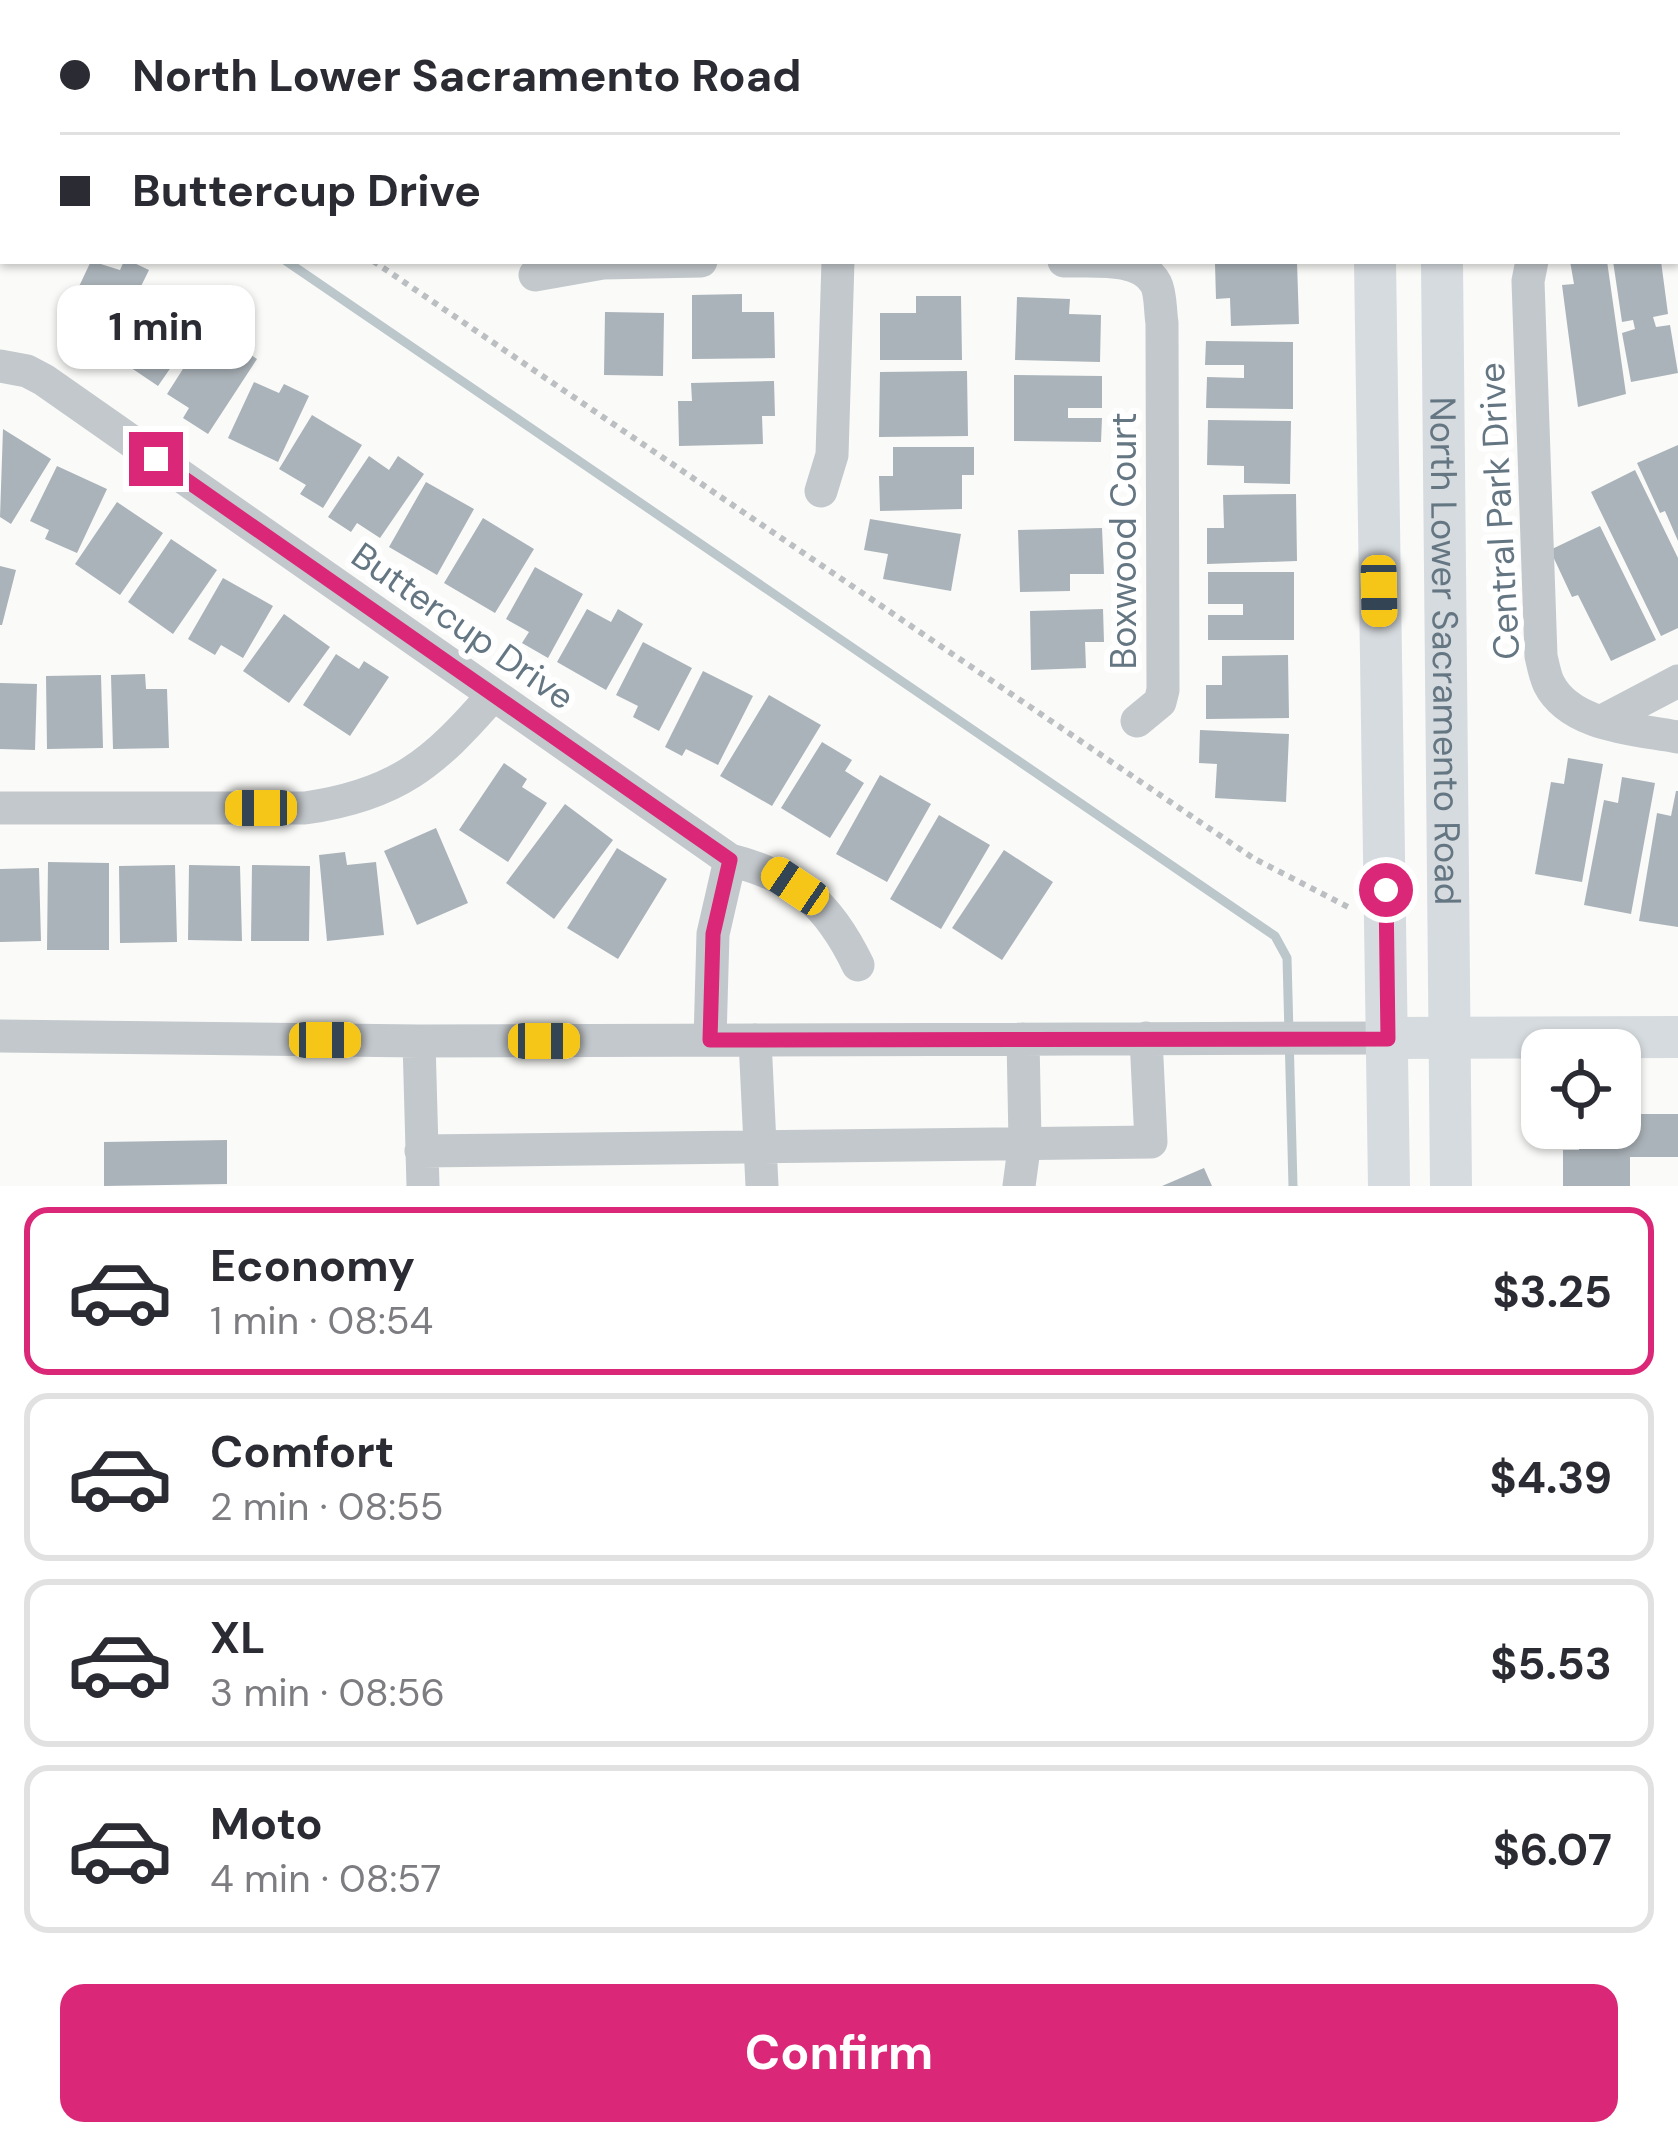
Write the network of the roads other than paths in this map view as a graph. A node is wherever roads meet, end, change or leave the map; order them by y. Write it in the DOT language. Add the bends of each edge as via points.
graph roads {
  1 [pos="597,264"];
  2 [pos="838,264"];
  3 [pos="1123,264"];
  4 [pos="1375,264"];
  5 [pos="1442,264"];
  6 [pos="1531,264"];
  7 [pos="536,275"];
  8 [pos="2,366"];
  9 [pos="820,491"];
  10 [pos="1678,681"];
  11 [pos="493,695"];
  12 [pos="1138,722"];
  13 [pos="1602,722"];
  14 [pos="1678,737"];
  15 [pos="0,808"];
  16 [pos="730,860"];
  17 [pos="858,965"];
  18 [pos="0,1036"];
  19 [pos="1678,1037"];
  20 [pos="1146,1038"];
  21 [pos="1450,1038"];
  22 [pos="1023,1039"];
  23 [pos="1388,1039"];
  24 [pos="710,1040"];
  25 [pos="755,1040"];
  26 [pos="419,1041"];
  27 [pos="1025,1141"];
  28 [pos="762,1148"];
  29 [pos="421,1150"];
  30 [pos="423,1186"];
  31 [pos="762,1186"];
  32 [pos="1019,1186"];
  33 [pos="1389,1186"];
  34 [pos="1451,1186"];
  1 -- 7 [label="street"];
  2 -- 9 [label="street" via="832,455"];
  3 -- 12 [label="street, Boxwood Court" via="1156,285 1162,350 1162,690"];
  4 -- 23 [label="main road, North Lower Sacramento Road"];
  5 -- 21 [label="main road, North Lower Sacramento Road"];
  6 -- 13 [label="street, Central Park Drive" via="1541,656 1549,685 1569,708"];
  8 -- 11 [label="street, Buttercup Drive" via="44,380"];
  10 -- 13 [label="street"];
  11 -- 15 [label="street" via="446,749 402,779 334,804"];
  11 -- 16 [label="street, Buttercup Drive"];
  13 -- 14 [label="street, Central Park Drive"];
  16 -- 17 [label="street, Buttercup Drive" via="772,870 819,902"];
  16 -- 24 [label="street" via="713,934"];
  18 -- 26 [label="street"];
  19 -- 21 [label="main road"];
  20 -- 22 [label="street"];
  20 -- 23 [label="street"];
  20 -- 27 [label="street" via="1151,1142"];
  21 -- 23 [label="main road"];
  21 -- 34 [label="main road, North Lower Sacramento Road"];
  22 -- 25 [label="street"];
  22 -- 27 [label="street"];
  23 -- 33 [label="main road, North Lower Sacramento Road"];
  24 -- 25 [label="street"];
  24 -- 26 [label="street"];
  25 -- 28 [label="street"];
  26 -- 29 [label="street"];
  27 -- 28 [label="street"];
  27 -- 32 [label="street"];
  28 -- 29 [label="street"];
  28 -- 31 [label="street"];
  29 -- 30 [label="street"];
}
